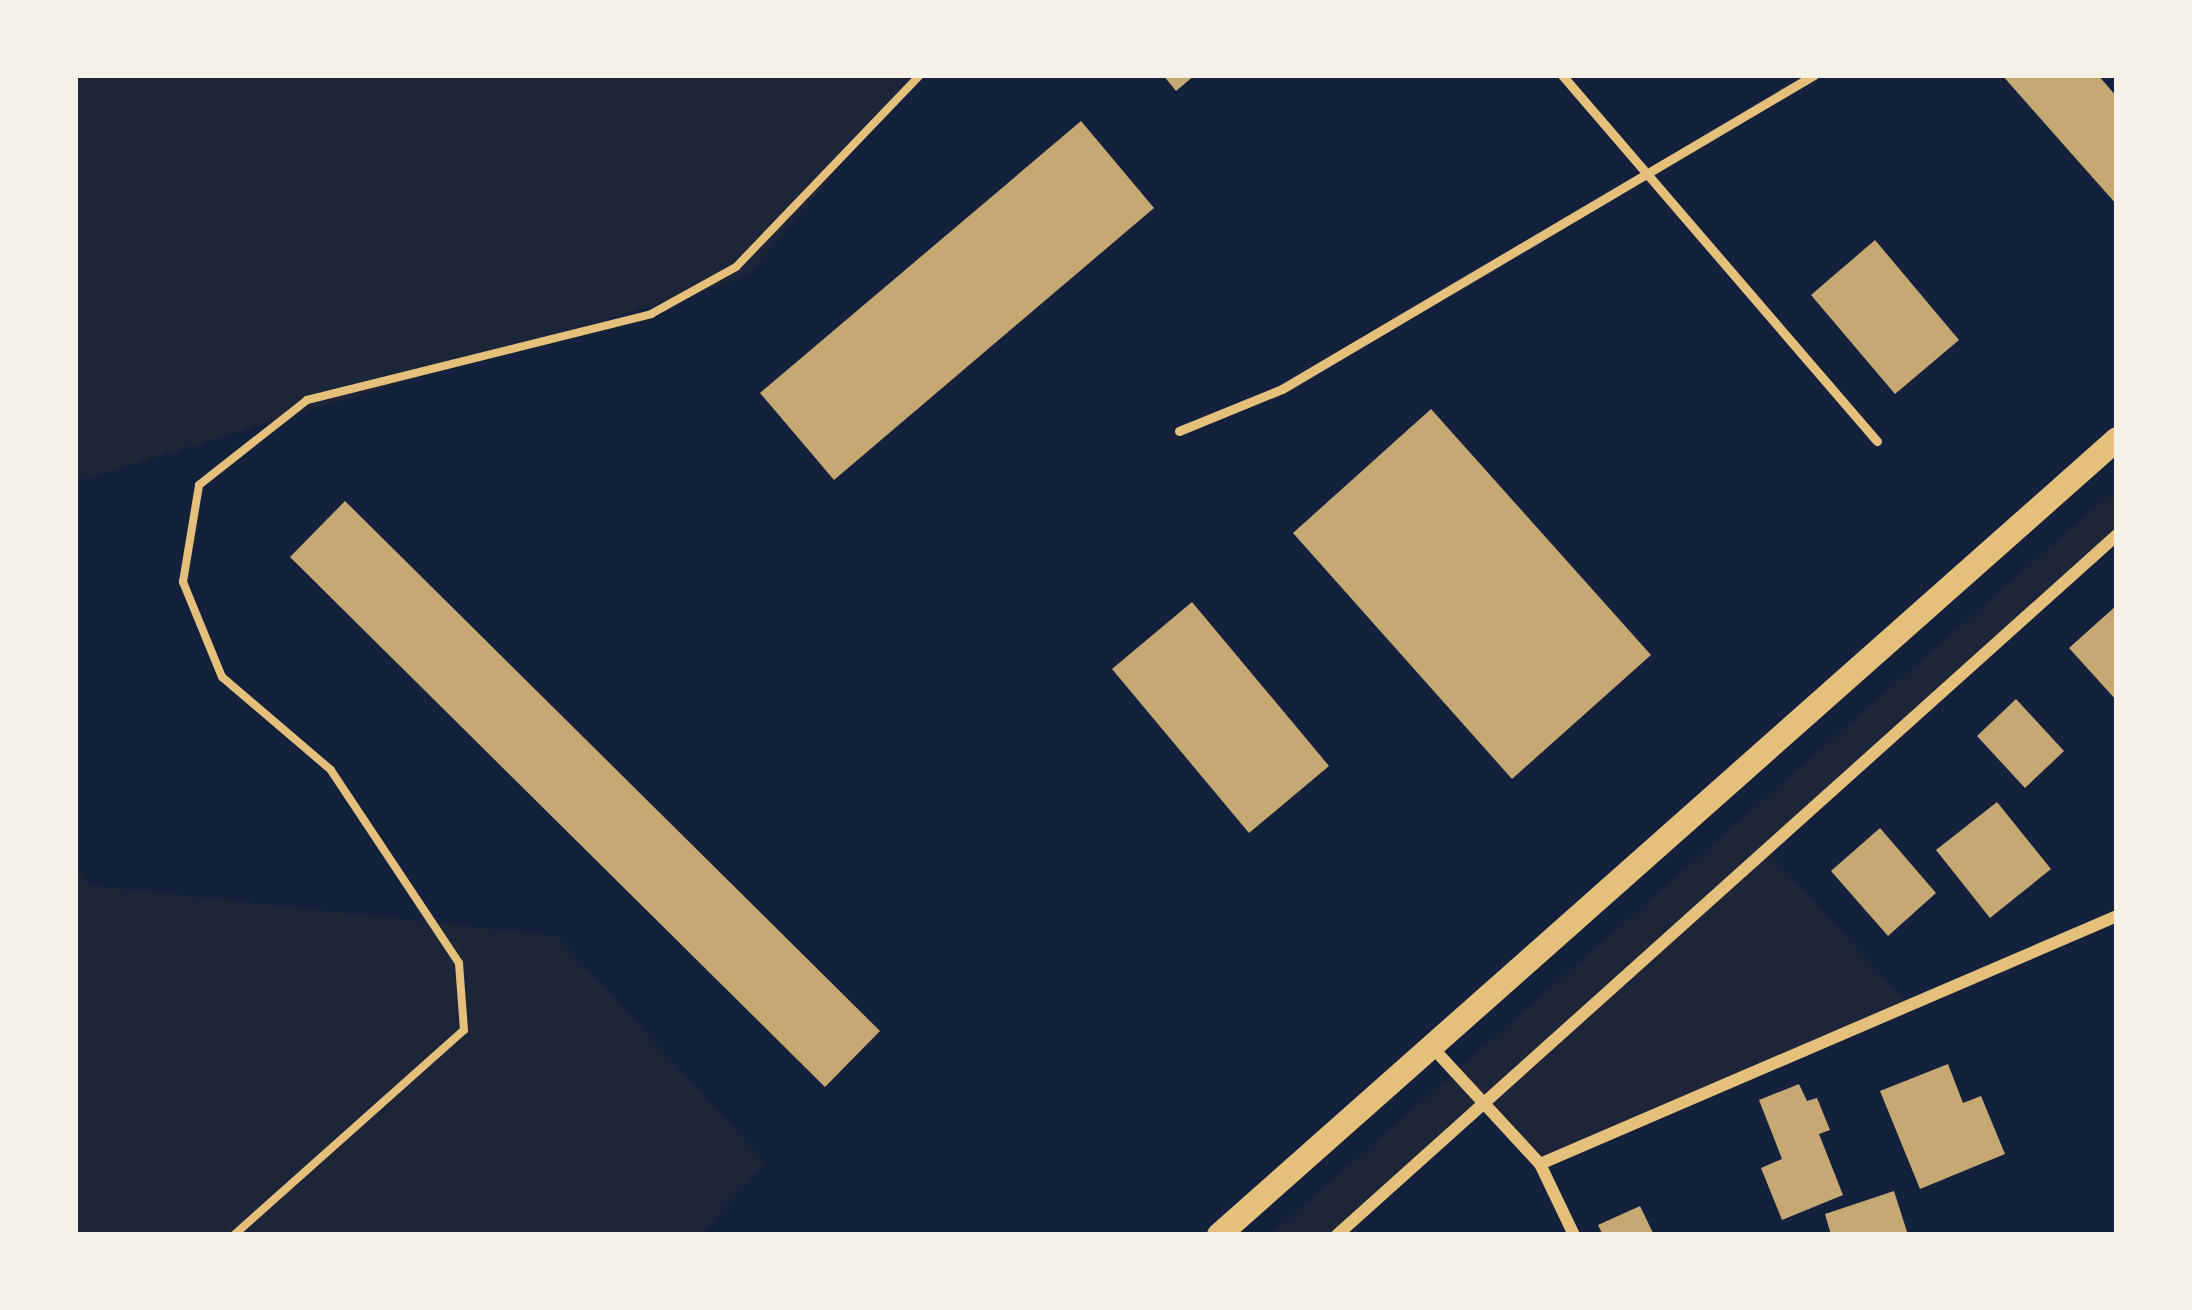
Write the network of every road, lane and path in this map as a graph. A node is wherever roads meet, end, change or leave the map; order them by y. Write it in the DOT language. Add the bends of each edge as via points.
graph roads {
  1 [pos="920,75"];
  2 [pos="1562,75"];
  3 [pos="1814,75"];
  4 [pos="1647,174"];
  5 [pos="1179,431"];
  6 [pos="2117,439"];
  7 [pos="1877,441"];
  8 [pos="2117,535"];
  9 [pos="2117,916"];
  10 [pos="1432,1047"];
  11 [pos="1483,1102"];
  12 [pos="1540,1164"];
  13 [pos="234,1235"];
  14 [pos="1219,1235"];
  15 [pos="1337,1235"];
  16 [pos="1574,1235"];
  1 -- 13 [label="path" via="719,276 651,314 307,400 199,485 183,582 222,677 331,770 460,963 464,1030"];
  2 -- 4 [label="lane"];
  3 -- 4 [label="lane"];
  4 -- 5 [label="lane" via="1282,389"];
  4 -- 7 [label="lane"];
  6 -- 10 [label="main road"];
  8 -- 11 [label="street"];
  9 -- 12 [label="street"];
  10 -- 11 [label="street"];
  10 -- 14 [label="main road"];
  11 -- 12 [label="street"];
  11 -- 15 [label="street"];
  12 -- 16 [label="street"];
}
